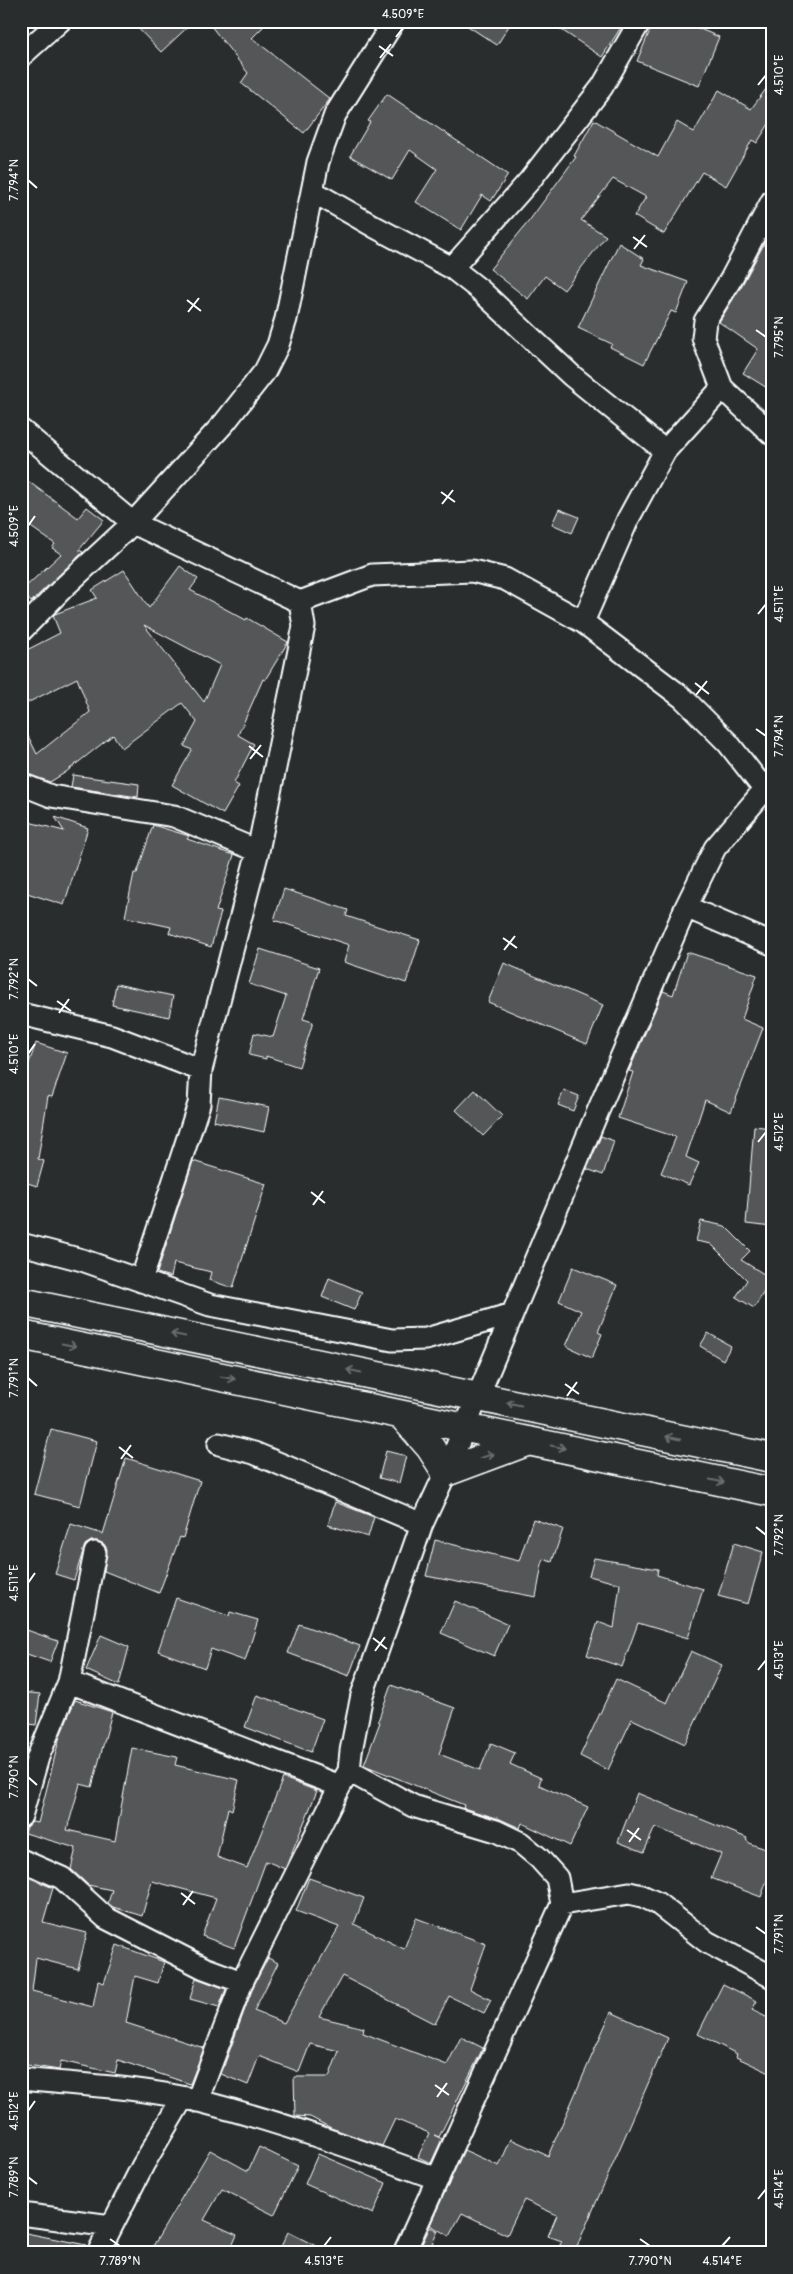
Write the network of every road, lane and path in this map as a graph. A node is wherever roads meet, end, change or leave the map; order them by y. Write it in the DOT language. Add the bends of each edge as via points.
graph roads {
  1 [pos="60,21"];
  2 [pos="394,21"];
  3 [pos="640,21"];
  4 [pos="21,56"];
  5 [pos="312,190"];
  6 [pos="772,201"];
  7 [pos="452,268"];
  8 [pos="722,388"];
  9 [pos="21,430"];
  10 [pos="772,434"];
  11 [pos="664,451"];
  12 [pos="133,523"];
  13 [pos="300,602"];
  14 [pos="583,622"];
  15 [pos="21,631"];
  16 [pos="21,784"];
  17 [pos="768,785"];
  18 [pos="258,851"];
  19 [pos="686,907"];
  20 [pos="772,944"];
  21 [pos="21,1014"];
  22 [pos="201,1070"];
  23 [pos="21,1244"];
  24 [pos="141,1281"];
  25 [pos="21,1302"];
  26 [pos="512,1314"];
  27 [pos="21,1335"];
  28 [pos="477,1397"];
  29 [pos="402,1414"];
  30 [pos="464,1428"];
  31 [pos="529,1441"];
  32 [pos="219,1444"];
  33 [pos="772,1458"];
  34 [pos="446,1472"];
  35 [pos="772,1492"];
  36 [pos="422,1524"];
  37 [pos="95,1553"];
  38 [pos="69,1682"];
  39 [pos="344,1779"];
  40 [pos="21,1816"];
  41 [pos="21,1860"];
  42 [pos="562,1904"];
  43 [pos="771,1975"];
  44 [pos="242,1982"];
  45 [pos="21,2079"];
  46 [pos="190,2100"];
  47 [pos="438,2179"];
  48 [pos="21,2214"];
  49 [pos="112,2226"];
  50 [pos="98,2253"];
  51 [pos="404,2253"];
  1 -- 4 [label="street"];
  2 -- 5 [label="street" via="334,115"];
  3 -- 7 [label="street" via="602,87 530,180"];
  5 -- 7 [label="street"];
  5 -- 12 [label="street" via="286,319 265,371 225,422"];
  6 -- 8 [label="street" via="705,321 703,338"];
  7 -- 11 [label="street" via="572,376"];
  8 -- 10 [label="street"];
  8 -- 11 [label="street"];
  9 -- 12 [label="street"];
  11 -- 14 [label="street" via="620,536"];
  12 -- 13 [label="street"];
  12 -- 15 [label="street"];
  13 -- 14 [label="street" via="372,575 472,571 505,579"];
  13 -- 18 [label="street" via="304,626"];
  14 -- 17 [label="street" via="682,698"];
  16 -- 18 [label="street" via="51,796 174,816"];
  17 -- 19 [label="street" via="715,848"];
  18 -- 22 [label="street"];
  19 -- 20 [label="street"];
  19 -- 26 [label="street"];
  21 -- 22 [label="street" via="112,1036"];
  22 -- 24 [label="street" via="199,1104"];
  23 -- 24 [label="street" via="82,1260"];
  24 -- 26 [label="street" via="210,1306 392,1340 426,1339"];
  28 -- 25 [label="highway, one-way"];
  26 -- 28 [label="street"];
  27 -- 29 [label="highway, one-way"];
  28 -- 30 [label="street"];
  33 -- 28 [label="highway, one-way"];
  29 -- 30 [label="highway"];
  29 -- 34 [label="highway"];
  30 -- 31 [label="highway"];
  30 -- 34 [label="street"];
  34 -- 31 [label="highway, one-way"];
  31 -- 35 [label="highway, one-way"];
  32 -- 36 [label="street" via="254,1453"];
  34 -- 36 [label="street"];
  36 -- 39 [label="street" via="362,1695"];
  37 -- 38 [label="street"];
  38 -- 39 [label="street"];
  38 -- 40 [label="street" via="38,1757"];
  39 -- 42 [label="street" via="413,1806 496,1831 521,1843 557,1878"];
  39 -- 44 [label="street"];
  41 -- 44 [label="street" via="62,1878 106,1918 204,1968"];
  42 -- 43 [label="street" via="630,1893 642,1896 657,1903 706,1942"];
  42 -- 47 [label="street"];
  44 -- 46 [label="street"];
  45 -- 46 [label="street" via="148,2092"];
  46 -- 47 [label="street" via="332,2140"];
  46 -- 49 [label="street" via="142,2165"];
  47 -- 51 [label="street"];
  48 -- 49 [label="street"];
  49 -- 50 [label="street"];
}
